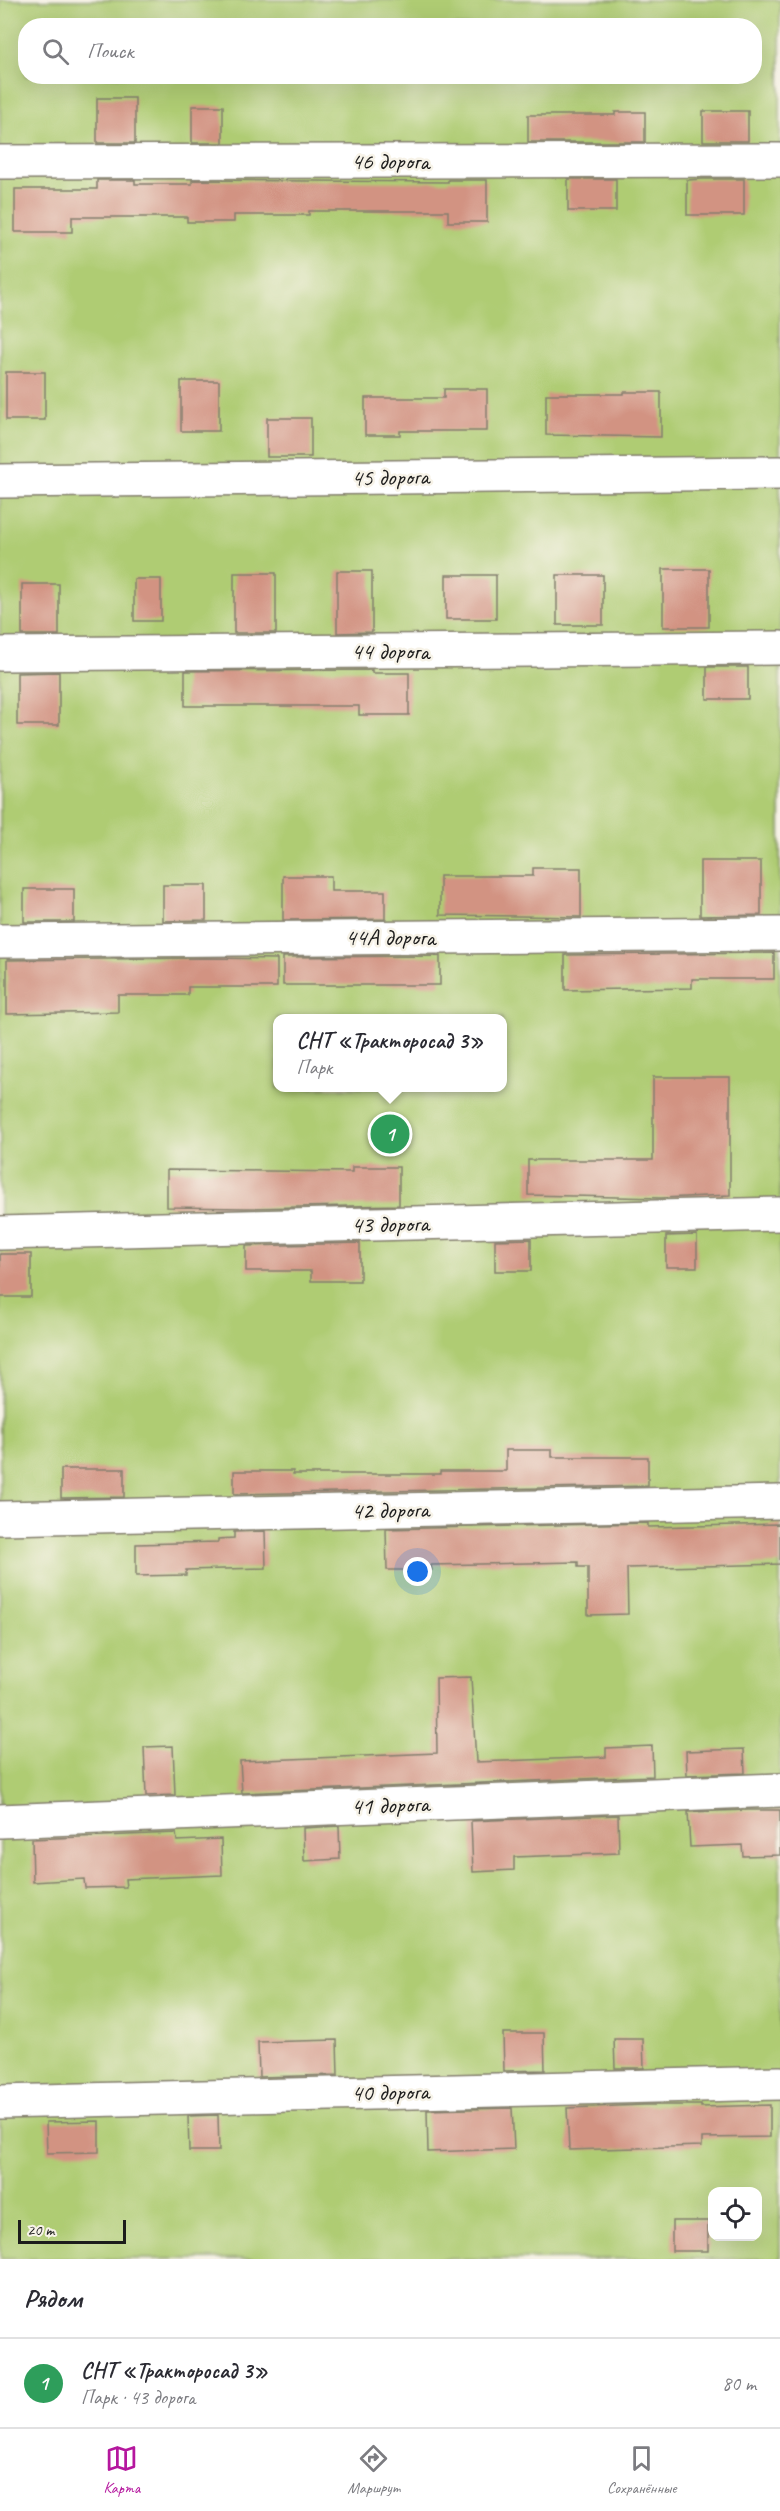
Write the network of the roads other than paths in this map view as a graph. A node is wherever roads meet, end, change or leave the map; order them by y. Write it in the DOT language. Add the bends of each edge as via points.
graph roads {
  1 [pos="780,160"];
  2 [pos="0,162"];
  3 [pos="780,473"];
  4 [pos="0,481"];
  5 [pos="780,648"];
  6 [pos="0,654"];
  7 [pos="780,934"];
  8 [pos="0,940"];
  9 [pos="780,1214"];
  10 [pos="0,1233"];
  11 [pos="780,1502"];
  12 [pos="0,1518"];
  13 [pos="780,1790"];
  14 [pos="0,1821"];
  15 [pos="780,2083"];
  16 [pos="0,2102"];
  1 -- 2 [label="street, 46 дорога"];
  3 -- 4 [label="street, 45 дорога"];
  5 -- 6 [label="street, 44 дорога"];
  7 -- 8 [label="street, 44А дорога"];
  9 -- 10 [label="street, 43 дорога"];
  11 -- 12 [label="street, 42 дорога"];
  13 -- 14 [label="street, 41 дорога"];
  15 -- 16 [label="street, 40 дорога"];
}
